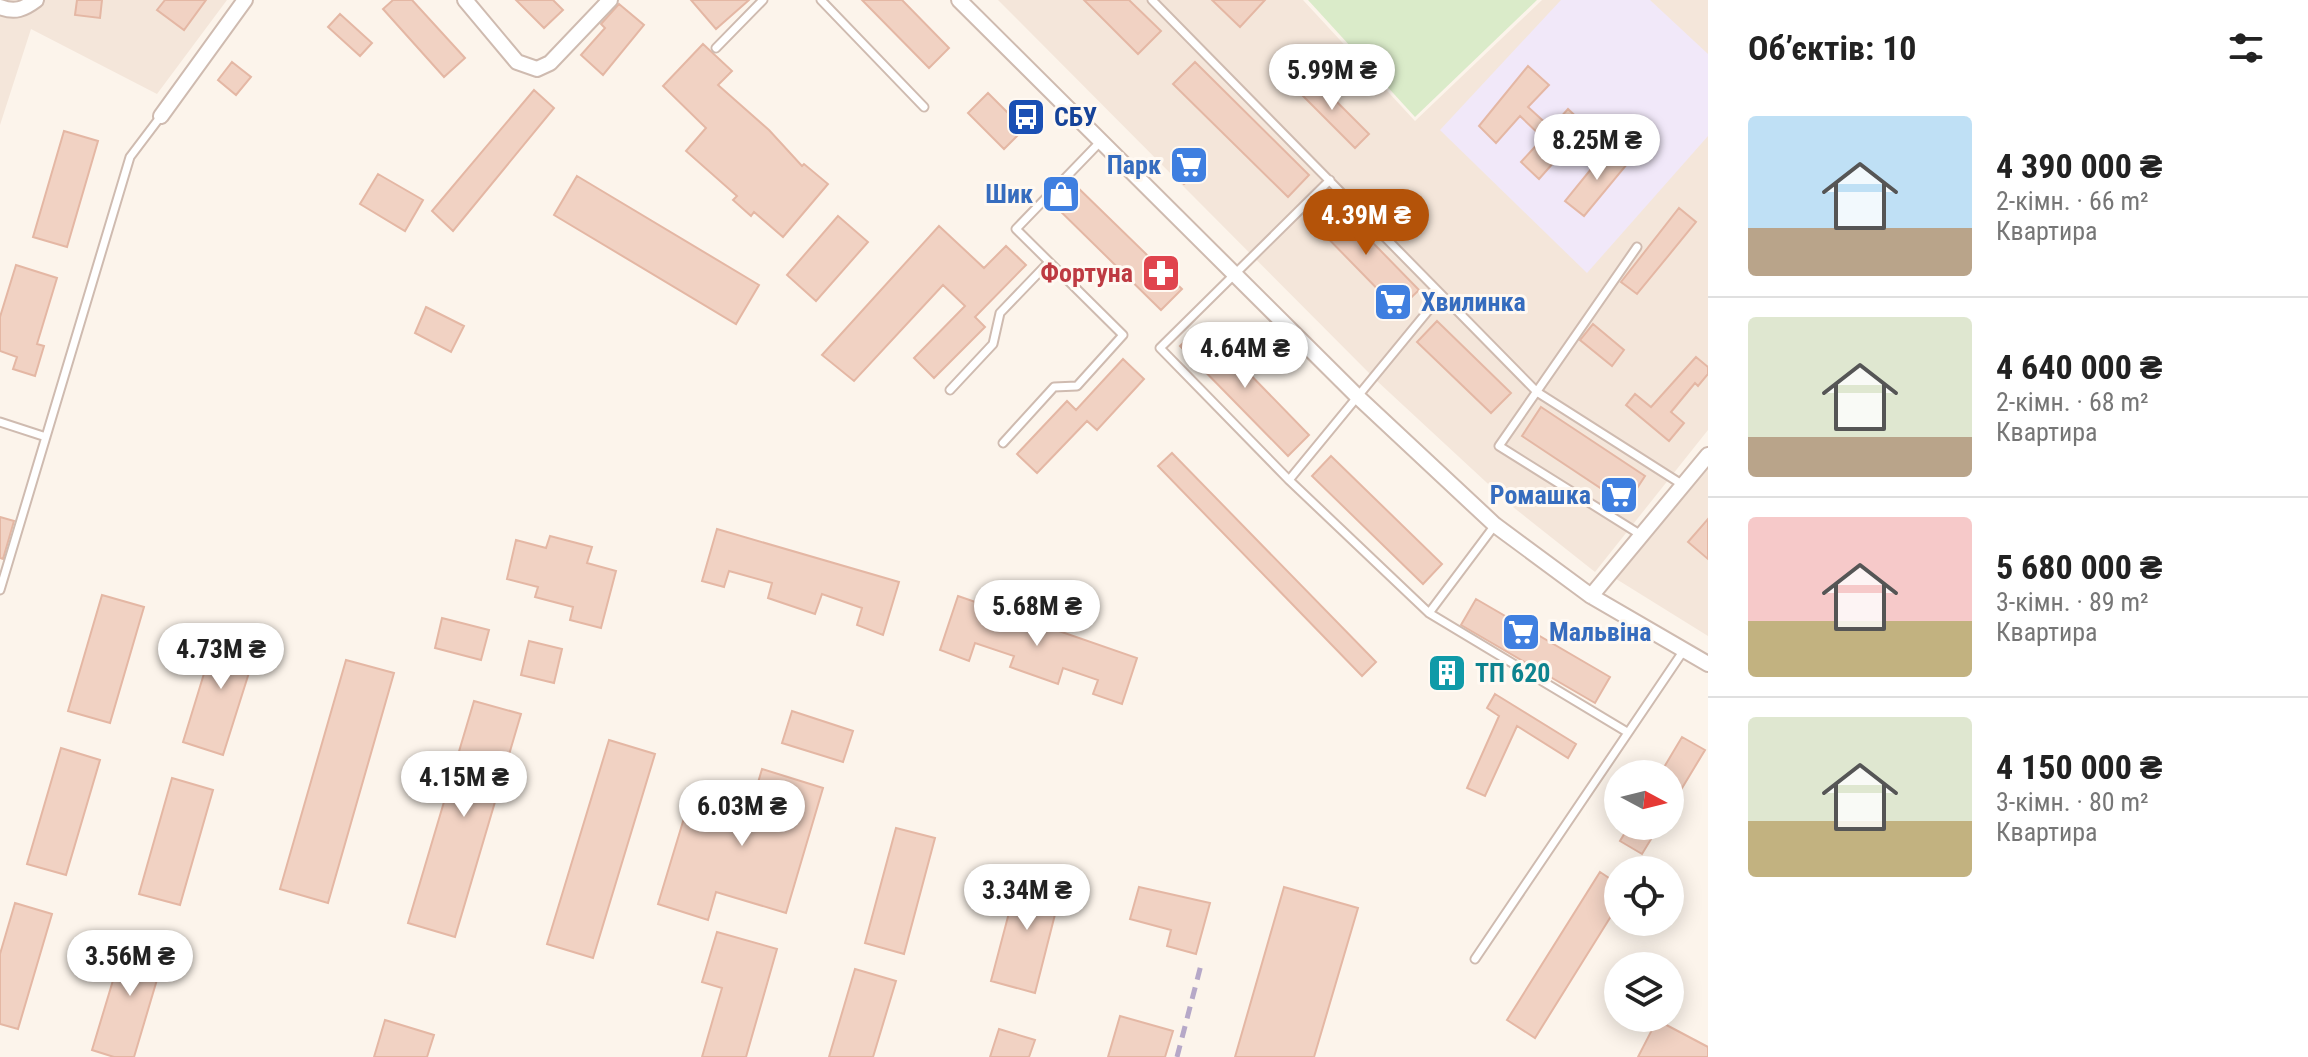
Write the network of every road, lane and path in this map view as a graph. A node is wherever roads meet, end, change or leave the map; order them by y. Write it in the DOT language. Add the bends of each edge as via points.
graph roads {
  1 [pos="36,0"];
  2 [pos="245,0"];
  3 [pos="465,0"];
  4 [pos="610,0"];
  5 [pos="763,0"];
  6 [pos="821,0"];
  7 [pos="959,0"];
  8 [pos="1152,0"];
  9 [pos="5,9"];
  10 [pos="716,48"];
  11 [pos="924,107"];
  12 [pos="161,116"];
  13 [pos="1101,141"];
  14 [pos="1330,180"];
  15 [pos="1637,247"];
  16 [pos="1049,262"];
  17 [pos="1233,274"];
  18 [pos="1441,295"];
  19 [pos="950,390"];
  20 [pos="1537,392"];
  21 [pos="1358,397"];
  22 [pos="0,422"];
  23 [pos="46,437"];
  24 [pos="1003,443"];
  25 [pos="1708,455"];
  26 [pos="1289,480"];
  27 [pos="1683,485"];
  28 [pos="1495,525"];
  29 [pos="1641,535"];
  30 [pos="0,590"];
  31 [pos="1591,596"];
  32 [pos="1429,613"];
  33 [pos="1684,650"];
  34 [pos="1708,664"];
  35 [pos="1627,732"];
  36 [pos="1475,959"];
  1 -- 9 [label="street" via="25,8"];
  2 -- 12 [label="street"];
  3 -- 4 [label="street" via="517,62 537,69 550,63"];
  5 -- 10 [label="lane"];
  6 -- 11 [label="lane"];
  7 -- 13 [label="street"];
  8 -- 14 [label="lane"];
  12 -- 23 [label="lane" via="130,157"];
  13 -- 16 [label="lane" via="1016,229"];
  13 -- 17 [label="street"];
  14 -- 17 [label="lane"];
  14 -- 18 [label="lane"];
  15 -- 20 [label="lane"];
  16 -- 19 [label="lane" via="1000,313 993,344"];
  16 -- 24 [label="lane" via="1123,335 1077,386 1054,387"];
  17 -- 21 [label="street"];
  17 -- 26 [label="lane" via="1160,348"];
  18 -- 20 [label="lane"];
  18 -- 21 [label="lane"];
  20 -- 27 [label="lane"];
  20 -- 29 [label="lane" via="1499,446"];
  21 -- 26 [label="lane"];
  21 -- 28 [label="street"];
  22 -- 23 [label="lane"];
  23 -- 30 [label="lane"];
  25 -- 27 [label="street"];
  26 -- 32 [label="lane"];
  27 -- 29 [label="street"];
  28 -- 31 [label="street"];
  28 -- 32 [label="lane"];
  29 -- 31 [label="street"];
  31 -- 33 [label="street"];
  32 -- 35 [label="lane"];
  33 -- 34 [label="street"];
  33 -- 35 [label="lane"];
  35 -- 36 [label="lane"];
}
